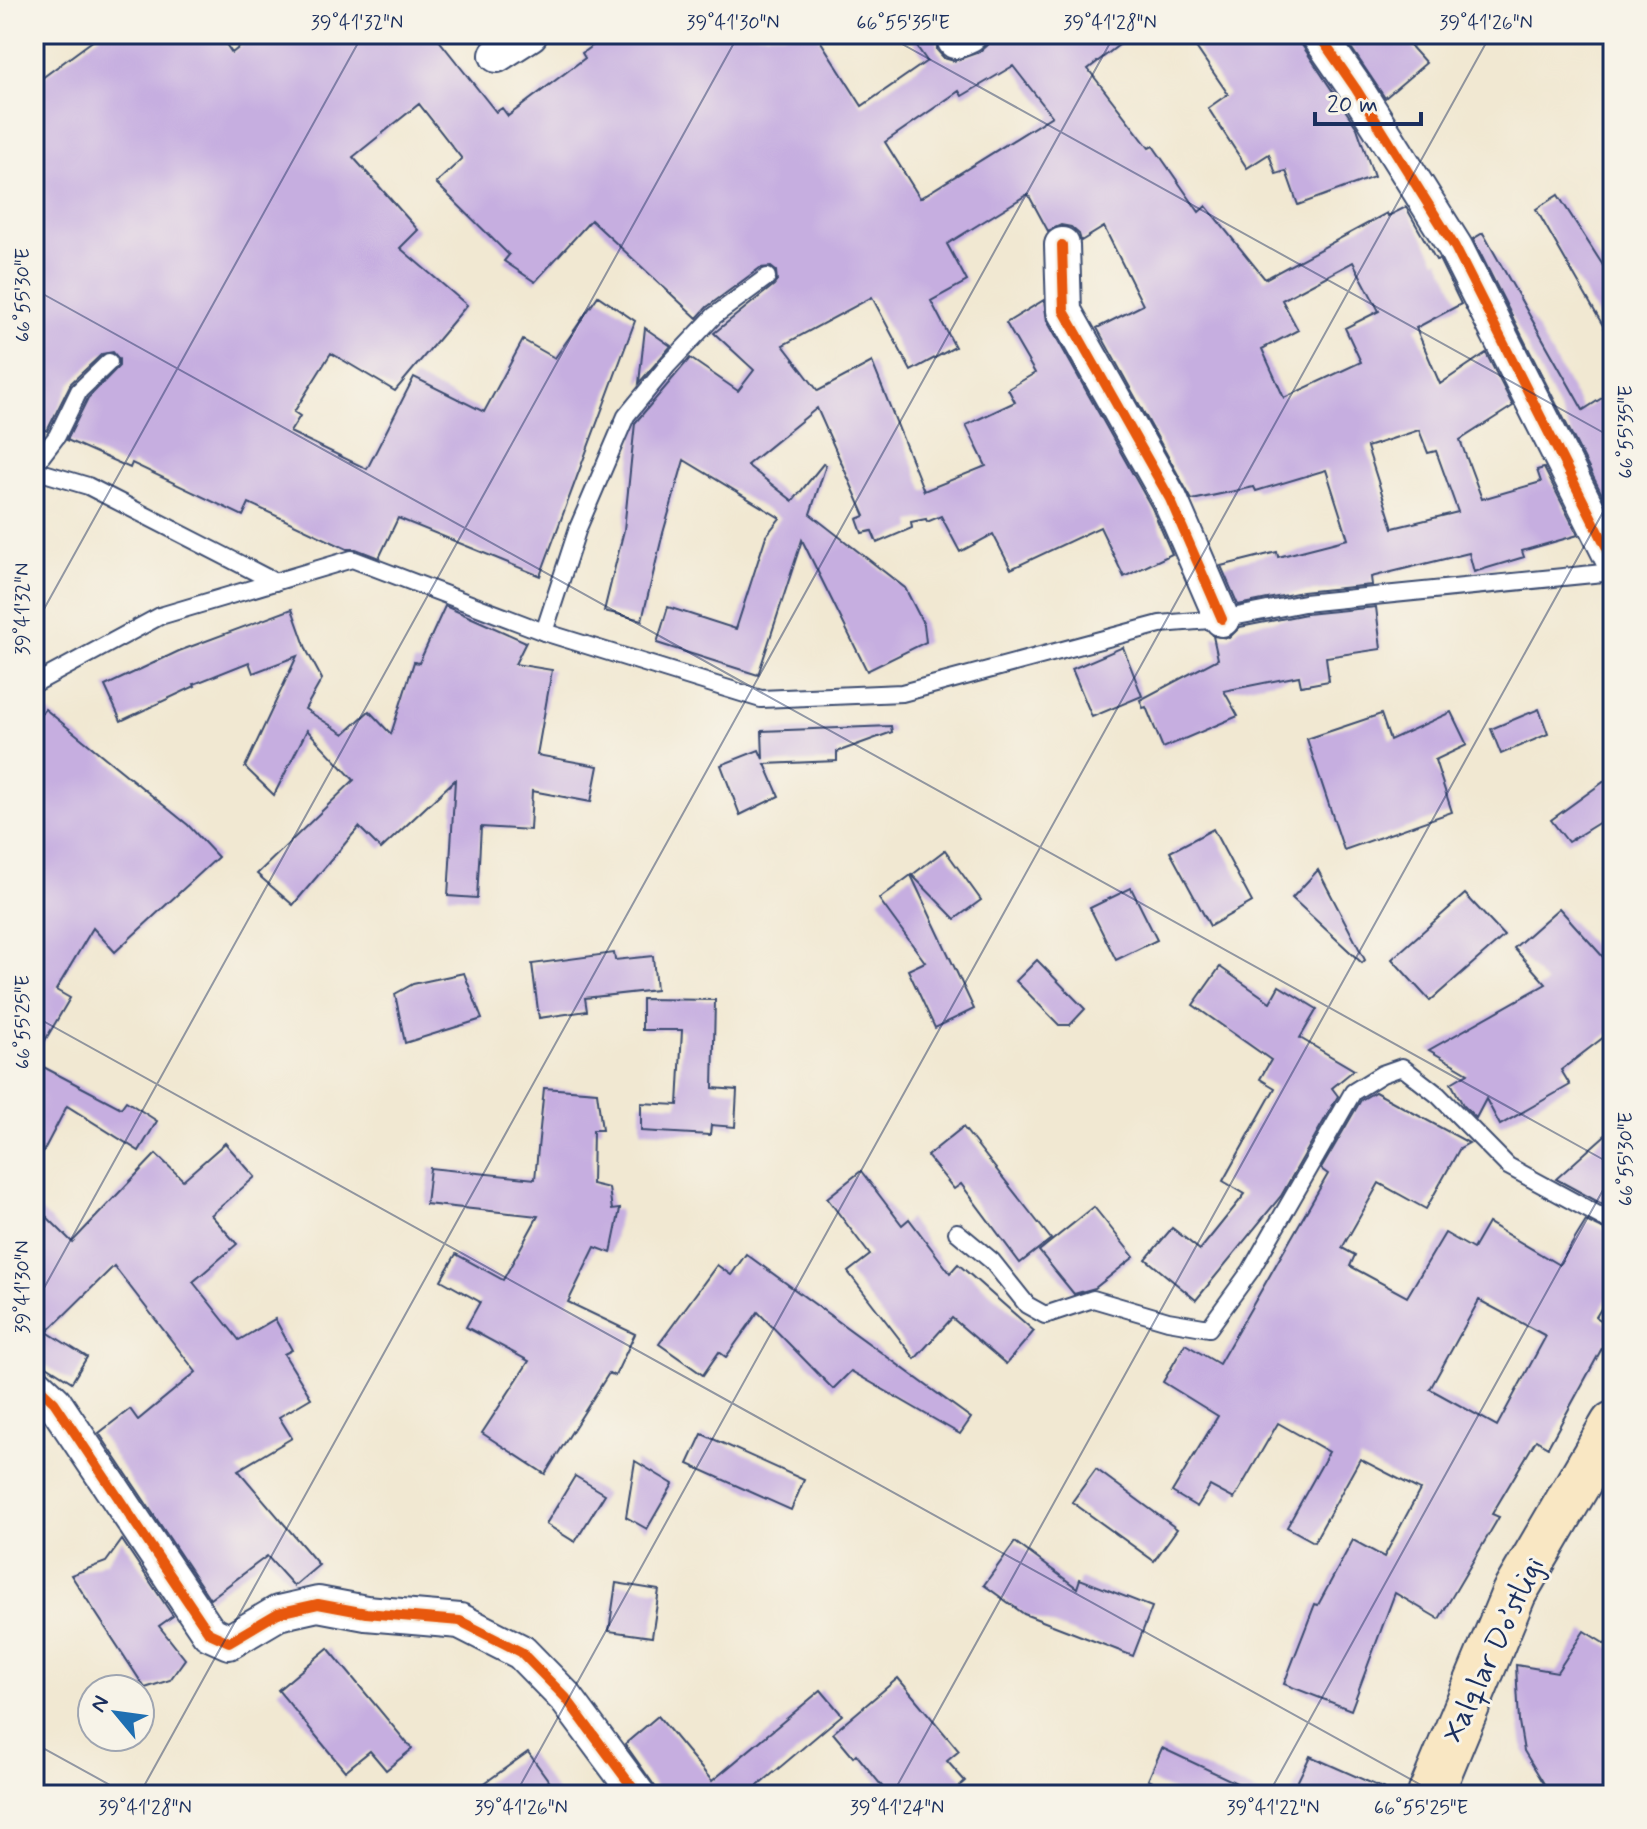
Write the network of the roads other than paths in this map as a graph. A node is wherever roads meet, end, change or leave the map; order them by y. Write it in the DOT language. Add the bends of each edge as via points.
graph roads {
  1 [pos="530,34"];
  2 [pos="1318,34"];
  3 [pos="497,55"];
  4 [pos="1062,245"];
  5 [pos="767,277"];
  6 [pos="109,362"];
  7 [pos="34,468"];
  8 [pos="1613,560"];
  9 [pos="1613,572"];
  10 [pos="275,582"];
  11 [pos="1222,619"];
  12 [pos="544,632"];
  13 [pos="34,684"];
  14 [pos="1613,1223"];
  15 [pos="957,1232"];
  16 [pos="34,1383"];
  17 [pos="1613,1424"];
  18 [pos="638,1795"];
  19 [pos="1430,1795"];
  1 -- 3 [label="street"];
  2 -- 8 [label="street" via="1455,247"];
  4 -- 11 [label="street" via="1064,311 1170,499"];
  5 -- 12 [label="lane" via="714,316 626,416 578,528"];
  6 -- 7 [label="lane" via="79,391"];
  7 -- 10 [label="lane" via="88,486"];
  9 -- 11 [label="lane" via="1304,603"];
  10 -- 12 [label="lane" via="352,559"];
  10 -- 13 [label="lane" via="160,616"];
  11 -- 12 [label="lane" via="1160,624 902,693 761,699"];
  14 -- 15 [label="lane" via="1508,1166 1438,1095 1402,1067 1353,1092 1251,1270 1209,1328 1093,1299 1045,1315 1027,1305 992,1261"];
  16 -- 18 [label="street" via="54,1402 209,1633 229,1642 278,1613 318,1604 460,1621 521,1652 566,1698"];
  17 -- 19 [label="main road, Xalqlar Do’stligi" via="1514,1593"];
}
